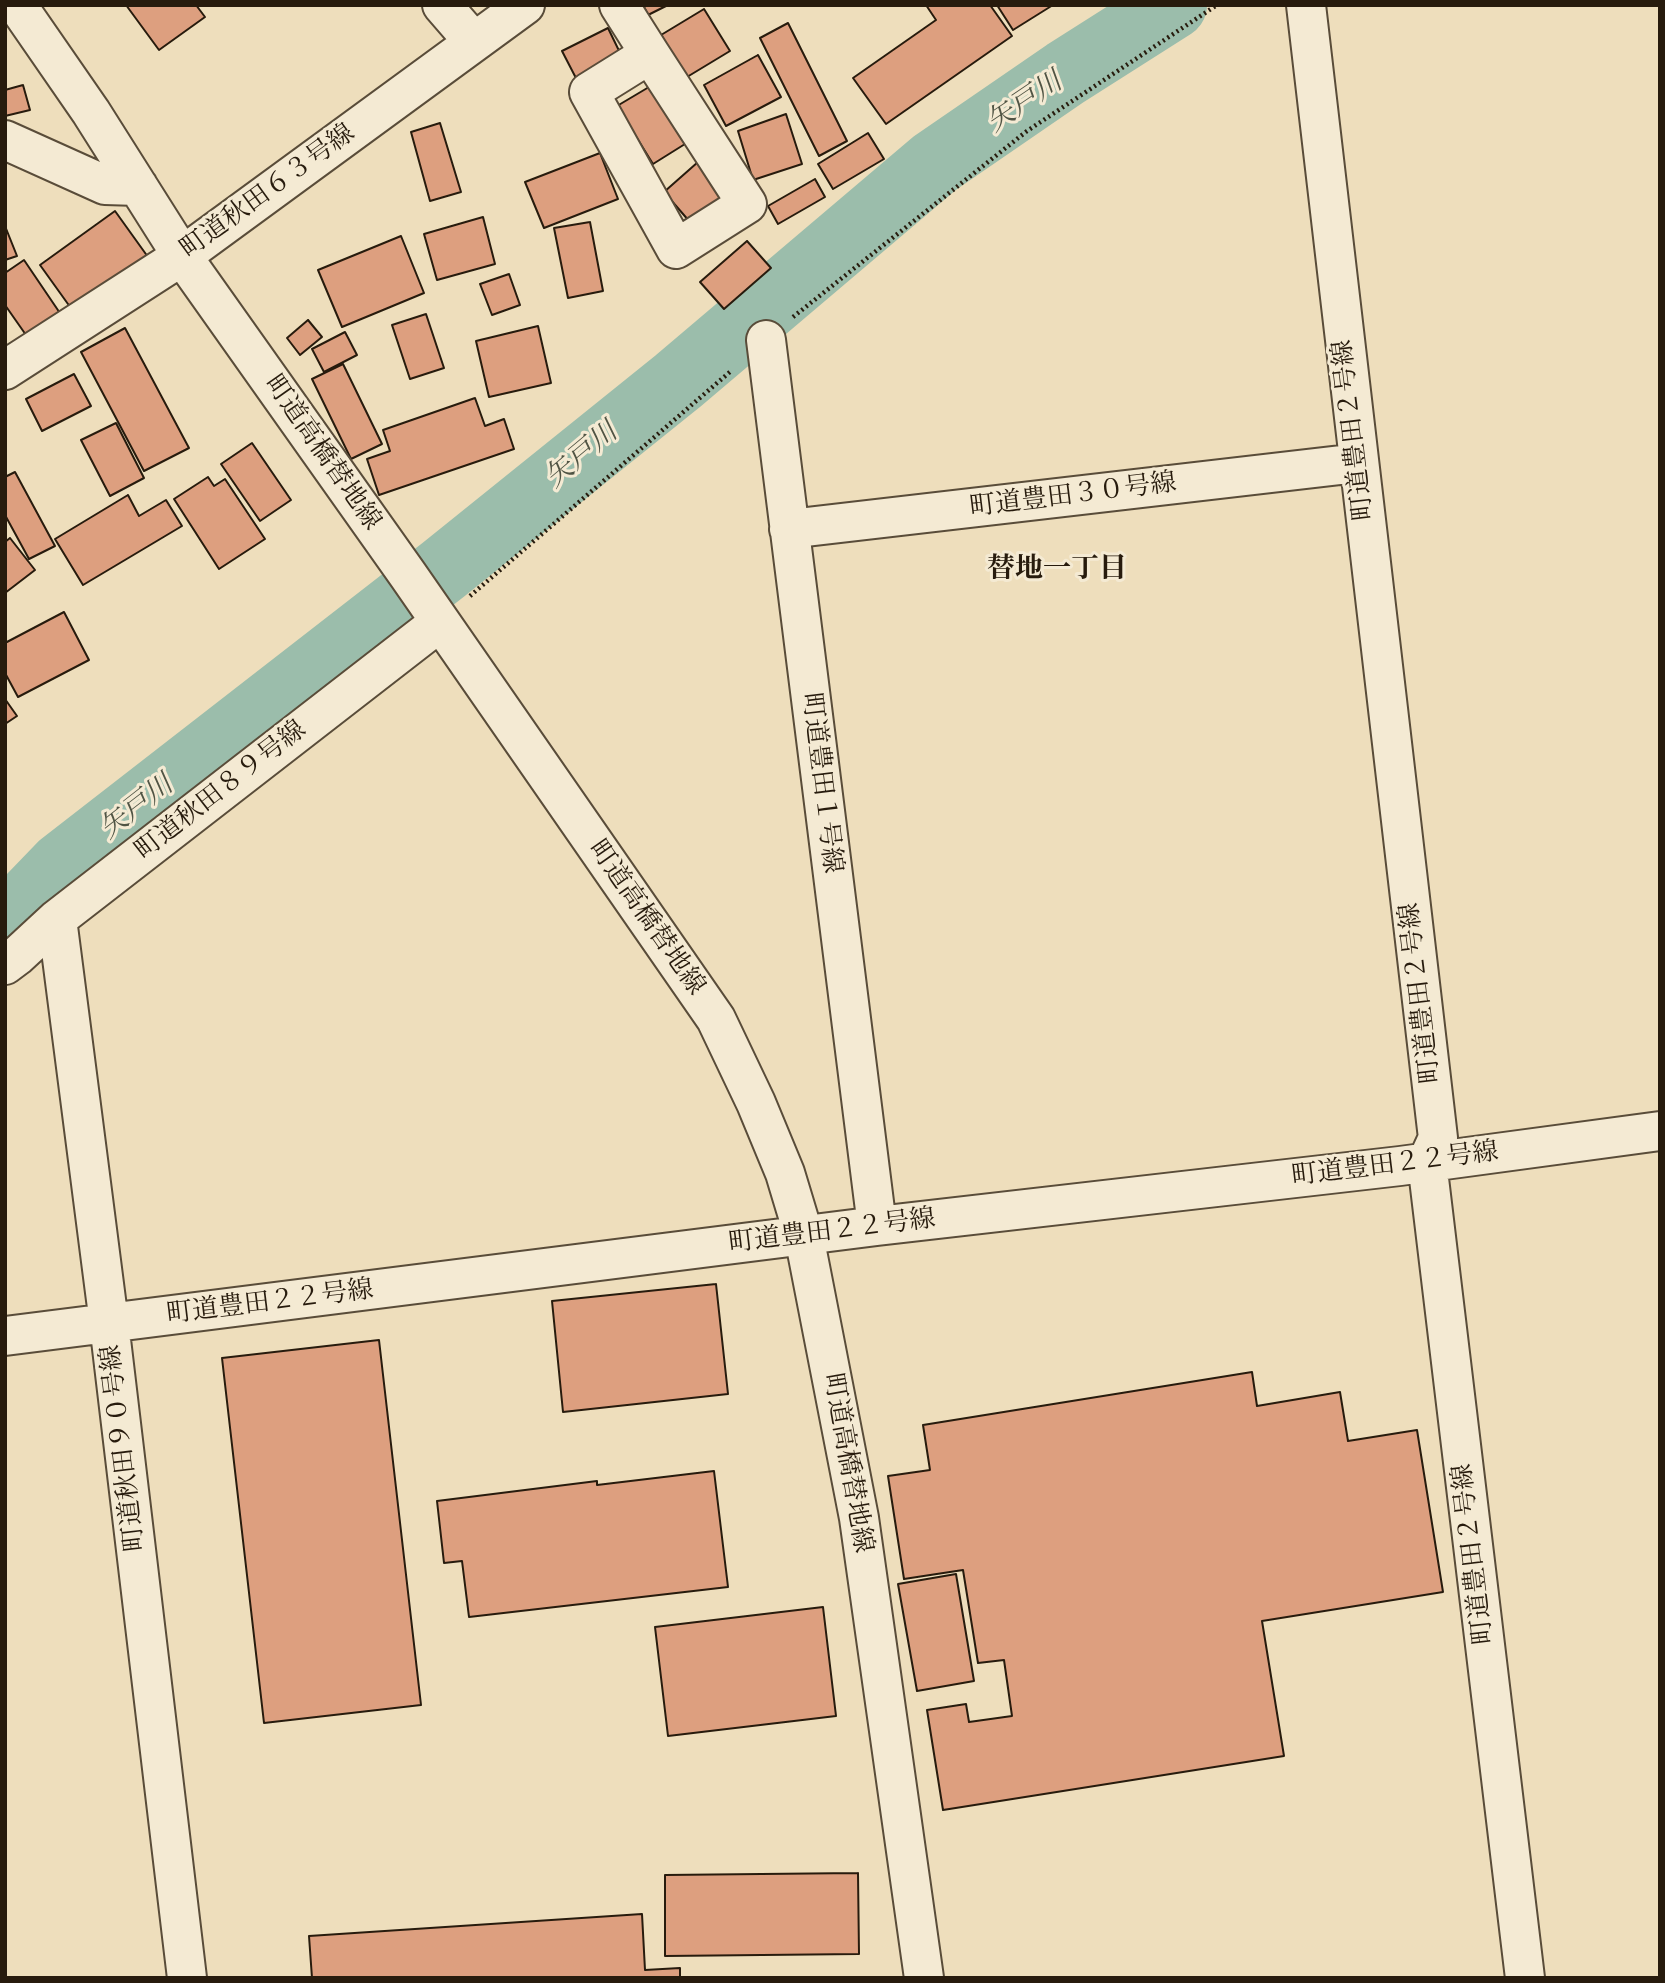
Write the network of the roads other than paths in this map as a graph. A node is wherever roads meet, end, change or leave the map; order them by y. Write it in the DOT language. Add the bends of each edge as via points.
graph roads {
  1 [pos="17,5"];
  2 [pos="442,5"];
  3 [pos="525,5"];
  4 [pos="618,5"];
  5 [pos="1306,5"];
  6 [pos="474,42"];
  7 [pos="650,54"];
  8 [pos="5,140"];
  9 [pos="138,186"];
  10 [pos="182,256"];
  11 [pos="766,340"];
  12 [pos="5,370"];
  13 [pos="1358,463"];
  14 [pos="789,529"];
  15 [pos="440,622"];
  16 [pos="57,919"];
  17 [pos="5,965"];
  18 [pos="1660,1130"];
  19 [pos="1427,1162"];
  20 [pos="877,1226"];
  21 [pos="804,1236"];
  22 [pos="109,1323"];
  23 [pos="5,1336"];
  24 [pos="187,1978"];
  25 [pos="924,1978"];
  26 [pos="1525,1978"];
  1 -- 9 [label="street, 町道高橋替地線"];
  2 -- 6 [label="street"];
  3 -- 6 [label="street, 町道秋田６３号線"];
  4 -- 7 [label="street"];
  5 -- 13 [label="street, 町道豊田２号線"];
  6 -- 10 [label="street, 町道秋田６３号線"];
  7 -- 7 [label="street" via="747,204 677,250 589,92"];
  8 -- 9 [label="street" via="105,185"];
  9 -- 10 [label="street, 町道高橋替地線"];
  10 -- 12 [label="street, 町道秋田６３号線"];
  10 -- 15 [label="street, 町道高橋替地線"];
  11 -- 14 [label="street, 町道豊田１号線"];
  13 -- 14 [label="street, 町道豊田３０号線"];
  13 -- 19 [label="street, 町道豊田２号線" via="1438,1138"];
  14 -- 20 [label="street, 町道豊田１号線"];
  15 -- 16 [label="street, 町道秋田８９号線"];
  15 -- 21 [label="street, 町道高橋替地線" via="716,1018 785,1172"];
  16 -- 17 [label="street, 町道秋田８９号線"];
  16 -- 22 [label="street, 町道秋田９０号線"];
  18 -- 19 [label="street, 町道豊田２２号線"];
  19 -- 20 [label="street, 町道豊田２２号線"];
  19 -- 26 [label="street, 町道豊田２号線"];
  20 -- 21 [label="street, 町道豊田２２号線"];
  21 -- 22 [label="street, 町道豊田２２号線"];
  21 -- 25 [label="street, 町道高橋替地線" via="859,1518"];
  22 -- 23 [label="street, 町道豊田２２号線"];
  22 -- 24 [label="street, 町道秋田９０号線"];
}
